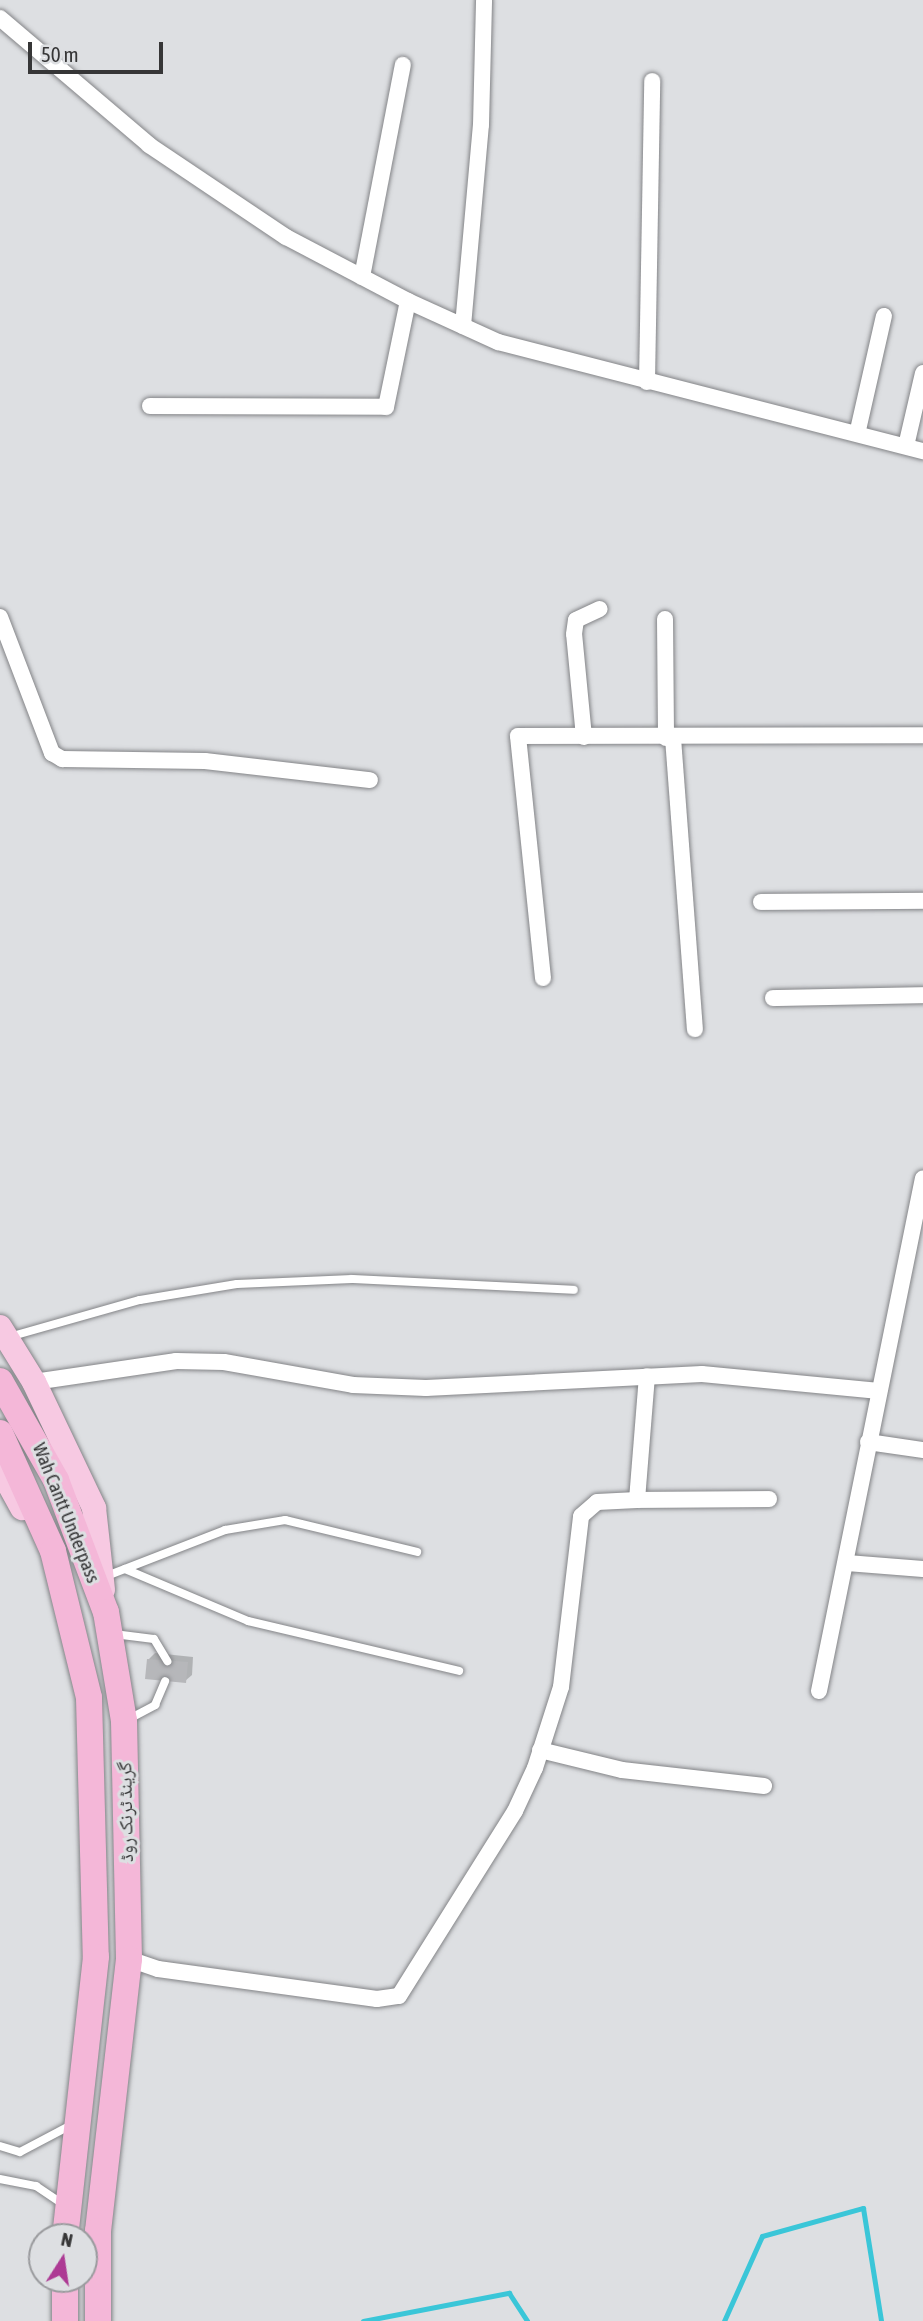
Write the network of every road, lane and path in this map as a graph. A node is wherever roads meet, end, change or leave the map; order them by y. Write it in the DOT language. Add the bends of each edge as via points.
graph roads {
  1 [pos="484,0"];
  2 [pos="0,18"];
  3 [pos="403,65"];
  4 [pos="652,81"];
  5 [pos="362,277"];
  6 [pos="408,301"];
  7 [pos="884,316"];
  8 [pos="463,326"];
  9 [pos="923,373"];
  10 [pos="647,382"];
  11 [pos="150,406"];
  12 [pos="858,430"];
  13 [pos="906,446"];
  14 [pos="923,451"];
  15 [pos="600,609"];
  16 [pos="0,617"];
  17 [pos="665,619"];
  18 [pos="923,735"];
  19 [pos="584,737"];
  20 [pos="669,738"];
  21 [pos="370,780"];
  22 [pos="923,901"];
  23 [pos="761,902"];
  24 [pos="543,978"];
  25 [pos="923,995"];
  26 [pos="773,998"];
  27 [pos="695,1029"];
  28 [pos="923,1178"];
  29 [pos="918,1231"];
  30 [pos="574,1290"];
  31 [pos="3,1332"];
  32 [pos="647,1376"];
  33 [pos="0,1381"];
  34 [pos="34,1382"];
  35 [pos="879,1391"];
  36 [pos="0,1433"];
  37 [pos="868,1443"];
  38 [pos="923,1450"];
  39 [pos="0,1468"];
  40 [pos="769,1499"];
  41 [pos="637,1500"];
  42 [pos="417,1552"];
  43 [pos="848,1563"];
  44 [pos="125,1569"];
  45 [pos="923,1569"];
  46 [pos="102,1578"];
  47 [pos="71,1617"];
  48 [pos="108,1623"];
  49 [pos="167,1661"];
  50 [pos="459,1671"];
  51 [pos="165,1681"];
  52 [pos="819,1691"];
  53 [pos="124,1720"];
  54 [pos="540,1750"];
  55 [pos="764,1786"];
  56 [pos="96,1957"];
  57 [pos="129,1959"];
  58 [pos="76,2122"];
  59 [pos="0,2146"];
  60 [pos="0,2179"];
  61 [pos="66,2207"];
  62 [pos="65,2223"];
  63 [pos="65,2293"];
  64 [pos="65,2321"];
  65 [pos="98,2321"];
  1 -- 8 [label="street" via="481,125"];
  2 -- 5 [label="street" via="149,145 286,237"];
  3 -- 5 [label="street"];
  4 -- 10 [label="street"];
  5 -- 6 [label="street"];
  6 -- 8 [label="street"];
  6 -- 11 [label="street" via="386,407"];
  7 -- 12 [label="street"];
  8 -- 10 [label="street"];
  9 -- 13 [label="street"];
  10 -- 12 [label="street"];
  12 -- 13 [label="street"];
  13 -- 14 [label="street"];
  15 -- 19 [label="street" via="576,620 574,634"];
  16 -- 21 [label="street" via="51,753 62,759 205,761"];
  17 -- 20 [label="street"];
  18 -- 20 [label="street"];
  19 -- 20 [label="street"];
  19 -- 24 [label="street" via="518,736"];
  20 -- 27 [label="street"];
  22 -- 23 [label="street"];
  25 -- 26 [label="street"];
  28 -- 29 [label="street"];
  29 -- 35 [label="street"];
  30 -- 31 [label="lane" via="352,1279 237,1284 140,1300"];
  31 -- 34 [label="main road, گرینڈ ٹرنک روڈ"];
  32 -- 34 [label="street" via="426,1388 352,1385 225,1362 176,1360"];
  32 -- 35 [label="street" via="793,1378"];
  32 -- 41 [label="street"];
  33 -- 48 [label="highway, Wah Cantt Underpass" via="56,1480"];
  34 -- 46 [label="main road, گرینڈ ٹرنک روڈ" via="94,1508"];
  35 -- 37 [label="street"];
  36 -- 47 [label="highway, Wah Cantt Underpass" via="53,1551"];
  37 -- 38 [label="street"];
  37 -- 43 [label="street"];
  39 -- 47 [label="main road, گرینڈ ٹرنک روڈ"];
  40 -- 41 [label="street"];
  41 -- 54 [label="street" via="597,1502 581,1516 561,1687"];
  42 -- 44 [label="lane" via="285,1520 225,1530"];
  43 -- 45 [label="street"];
  43 -- 52 [label="street"];
  44 -- 46 [label="lane"];
  44 -- 50 [label="lane" via="248,1621"];
  46 -- 48 [label="main road, گرینڈ ٹرنک روڈ"];
  47 -- 56 [label="highway, گرینڈ ٹرنک روڈ" via="89,1698"];
  48 -- 49 [label="lane" via="154,1639"];
  48 -- 53 [label="highway, گرینڈ ٹرنک روڈ"];
  51 -- 53 [label="lane" via="155,1705"];
  53 -- 57 [label="highway, گرینڈ ٹرنک روڈ"];
  54 -- 55 [label="street" via="622,1770"];
  54 -- 57 [label="street" via="515,1811 399,1996 350,1996 158,1969"];
  56 -- 57 [label="highway"];
  56 -- 58 [label="highway, گرینڈ ٹرنک روڈ"];
  57 -- 65 [label="highway, گرینڈ ٹرنک روڈ" via="98,2231"];
  58 -- 59 [label="lane" via="20,2152"];
  58 -- 61 [label="highway, گرینڈ ٹرنک روڈ"];
  60 -- 61 [label="lane" via="36,2186"];
  61 -- 62 [label="highway, گرینڈ ٹرنک روڈ"];
  63 -- 64 [label="highway"];
}
